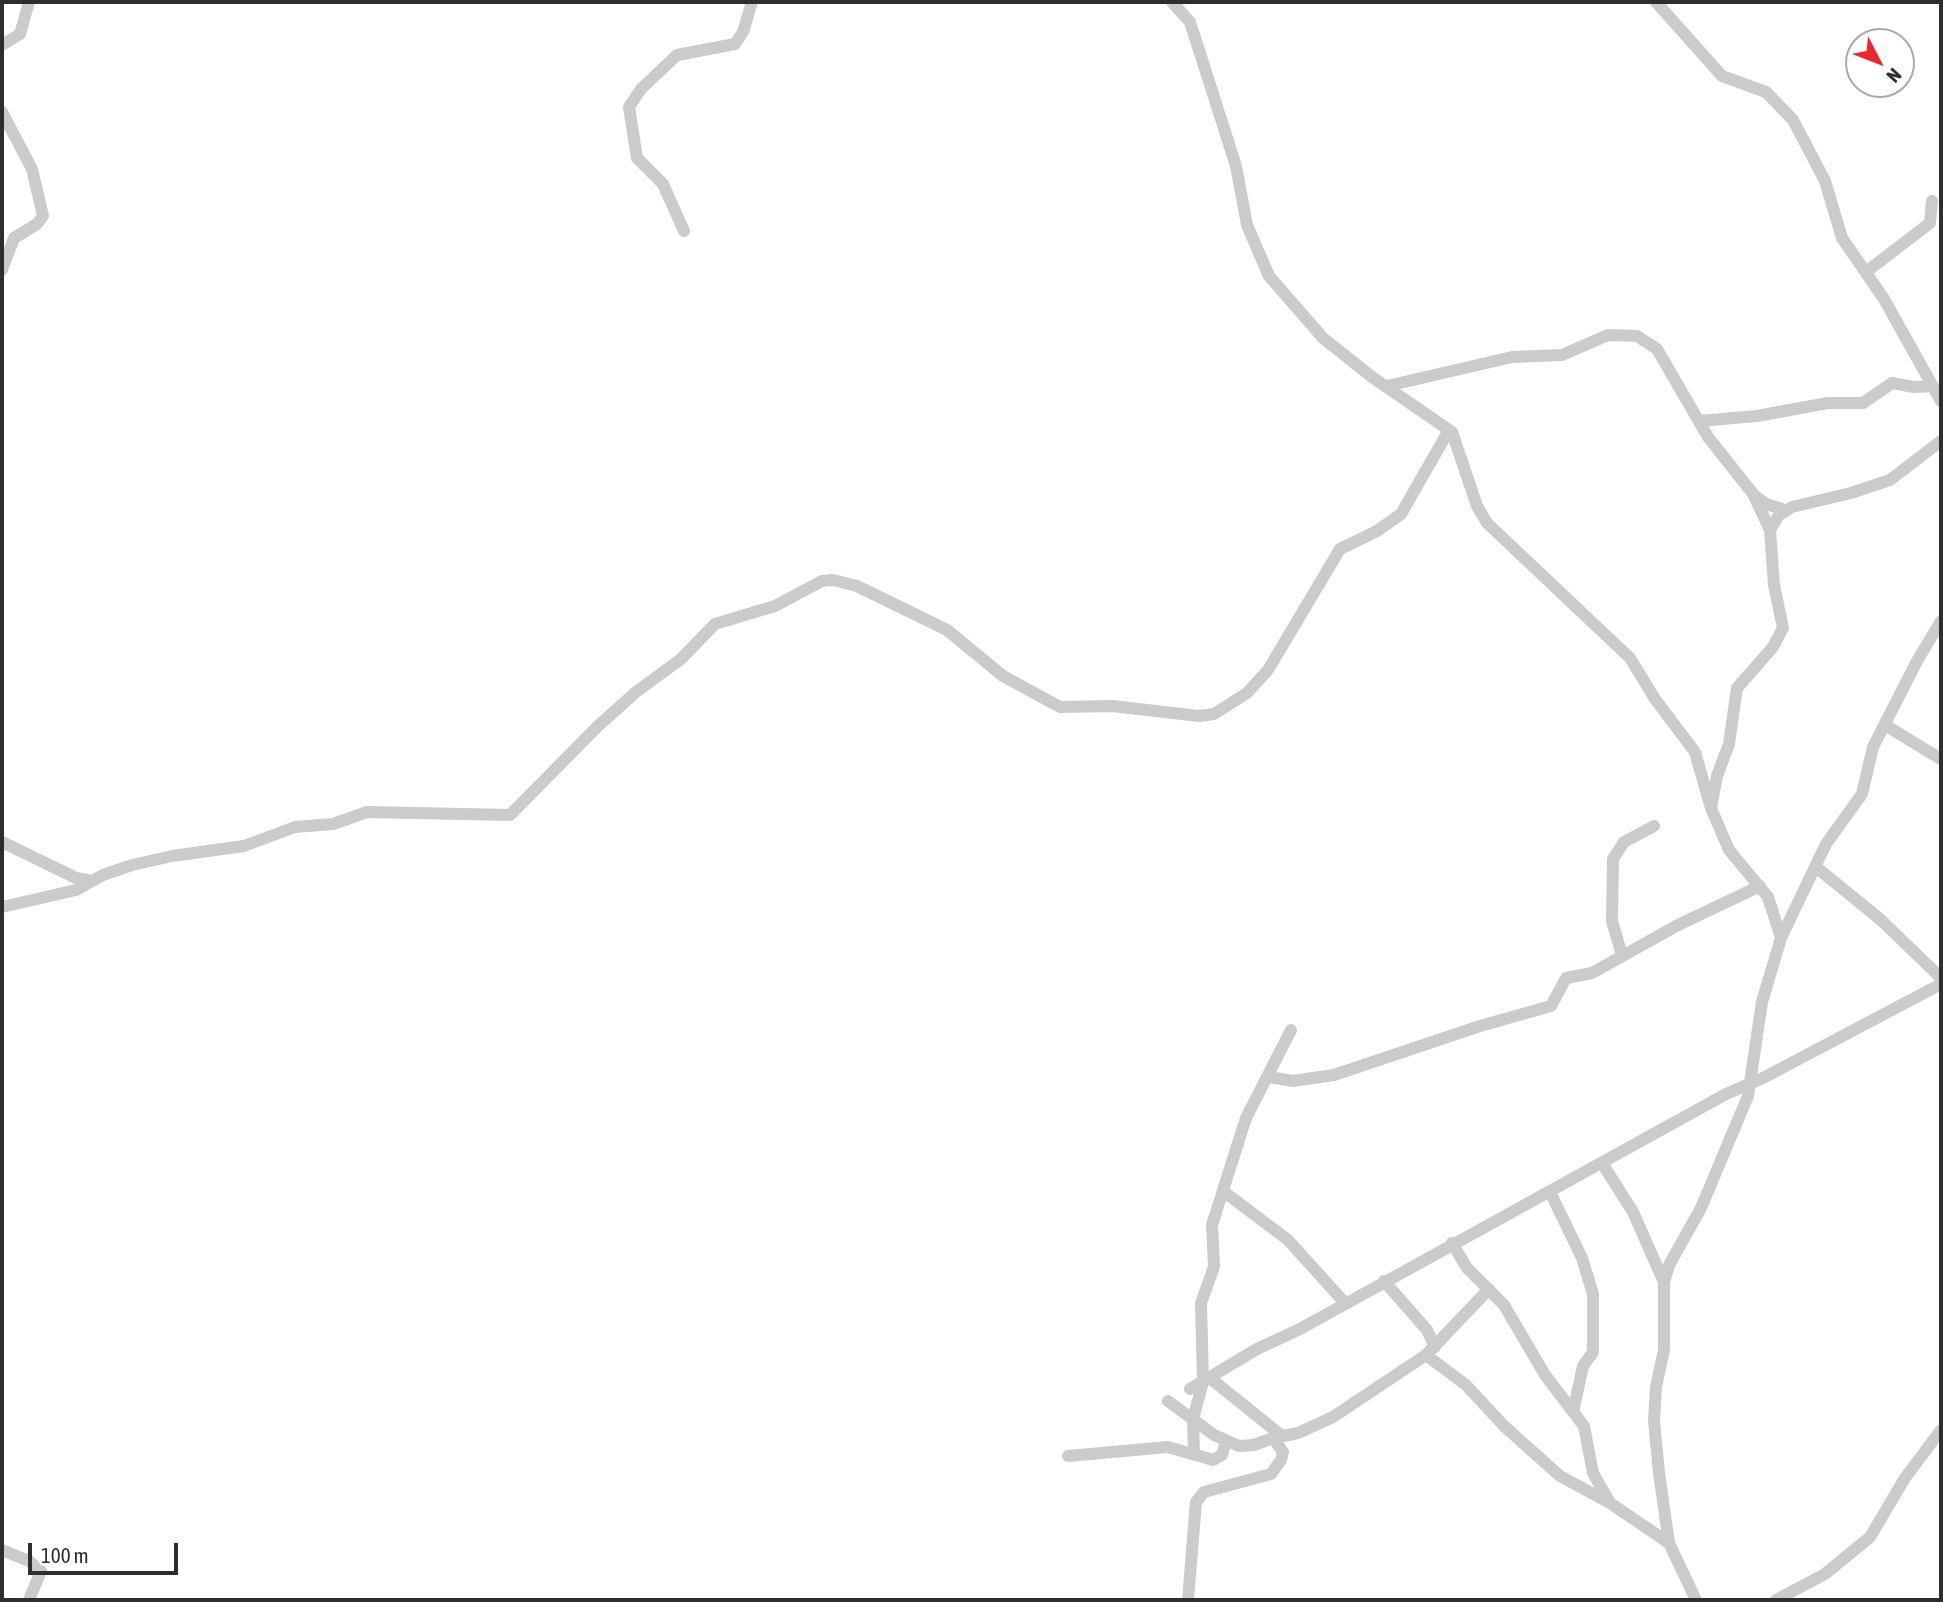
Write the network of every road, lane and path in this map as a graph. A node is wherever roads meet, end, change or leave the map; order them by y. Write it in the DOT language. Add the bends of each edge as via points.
graph roads {
  1 [pos="29,2"];
  2 [pos="752,2"];
  3 [pos="1172,2"];
  4 [pos="1656,2"];
  5 [pos="2,45"];
  6 [pos="2,112"];
  7 [pos="1932,201"];
  8 [pos="684,231"];
  9 [pos="2,270"];
  10 [pos="1866,272"];
  11 [pos="1387,386"];
  12 [pos="1933,386"];
  13 [pos="1941,401"];
  14 [pos="1699,421"];
  15 [pos="1450,430"];
  16 [pos="1941,441"];
  17 [pos="1754,495"];
  18 [pos="1785,510"];
  19 [pos="1770,530"];
  20 [pos="1941,621"];
  21 [pos="1885,725"];
  22 [pos="1941,759"];
  23 [pos="1711,808"];
  24 [pos="1654,826"];
  25 [pos="2,842"];
  26 [pos="1816,867"];
  27 [pos="93,881"];
  28 [pos="1760,886"];
  29 [pos="2,907"];
  30 [pos="1781,938"];
  31 [pos="1622,955"];
  32 [pos="1941,978"];
  33 [pos="1941,984"];
  34 [pos="1291,1030"];
  35 [pos="1269,1077"];
  36 [pos="1750,1083"];
  37 [pos="1602,1163"];
  38 [pos="1223,1191"];
  39 [pos="1550,1192"];
  40 [pos="1452,1243"];
  41 [pos="1384,1280"];
  42 [pos="1664,1282"];
  43 [pos="1489,1289"];
  44 [pos="1345,1303"];
  45 [pos="1431,1351"];
  46 [pos="1207,1380"];
  47 [pos="1190,1389"];
  48 [pos="1168,1401"];
  49 [pos="1573,1412"];
  50 [pos="1192,1419"];
  51 [pos="1941,1430"];
  52 [pos="1278,1437"];
  53 [pos="1226,1441"];
  54 [pos="1194,1455"];
  55 [pos="1068,1456"];
  56 [pos="1610,1503"];
  57 [pos="1669,1543"];
  58 [pos="2,1550"];
  59 [pos="29,1600"];
  60 [pos="1188,1600"];
  61 [pos="1696,1600"];
  62 [pos="1776,1600"];
  1 -- 5 [label="street" via="20,34"];
  2 -- 8 [label="street" via="735,44 677,55 629,107 637,158 663,184"];
  3 -- 11 [label="street" via="1190,22 1236,166 1247,225 1269,276 1323,338"];
  4 -- 10 [label="street" via="1722,76 1766,92 1793,120 1825,181 1842,238"];
  6 -- 9 [label="street" via="32,169 43,216 13,238"];
  7 -- 10 [label="street" via="1930,223"];
  10 -- 12 [label="street"];
  11 -- 14 [label="street" via="1512,357 1562,355 1602,337 1625,333 1655,347"];
  11 -- 15 [label="street"];
  12 -- 13 [label="street"];
  12 -- 14 [label="street" via="1892,383 1863,403 1823,403"];
  14 -- 17 [label="street"];
  15 -- 23 [label="street" via="1487,523 1625,651 1695,752"];
  15 -- 27 [label="street" via="1401,514 1339,549 1268,670 1247,693 1214,714 1060,707 1003,676 947,631 857,586 822,581 775,606 715,624 681,659 598,726 510,815 372,811 332,824 295,827 244,846 132,865"];
  16 -- 18 [label="street" via="1890,480"];
  17 -- 18 [label="street"];
  17 -- 19 [label="street"];
  18 -- 19 [label="street"];
  19 -- 23 [label="street" via="1781,634 1737,688 1729,744"];
  20 -- 21 [label="street"];
  21 -- 22 [label="street"];
  21 -- 26 [label="street" via="1873,747 1861,794 1826,844"];
  23 -- 28 [label="street" via="1729,850"];
  24 -- 31 [label="street" via="1624,842 1613,859 1612,921"];
  25 -- 27 [label="street" via="76,878"];
  26 -- 30 [label="street"];
  26 -- 32 [label="street" via="1881,920"];
  27 -- 29 [label="street" via="72,891"];
  28 -- 30 [label="street"];
  28 -- 31 [label="street"];
  30 -- 36 [label="street" via="1762,1002"];
  31 -- 35 [label="street" via="1592,973 1563,980 1554,1004 1536,1012 1334,1075 1293,1081"];
  33 -- 36 [label="street"];
  34 -- 35 [label="street"];
  35 -- 38 [label="street" via="1246,1118"];
  36 -- 37 [label="street"];
  36 -- 42 [label="street" via="1702,1208"];
  37 -- 39 [label="street"];
  37 -- 42 [label="street" via="1633,1212"];
  38 -- 44 [label="street" via="1298,1249"];
  38 -- 46 [label="street" via="1210,1231 1214,1267 1201,1303"];
  39 -- 40 [label="street"];
  39 -- 49 [label="street" via="1582,1258 1593,1294 1593,1352 1583,1366"];
  40 -- 41 [label="street"];
  40 -- 43 [label="street" via="1467,1268"];
  41 -- 44 [label="street"];
  41 -- 45 [label="street" via="1420,1322"];
  42 -- 57 [label="street" via="1664,1350 1654,1421"];
  43 -- 45 [label="street"];
  43 -- 49 [label="street"];
  44 -- 46 [label="street"];
  45 -- 52 [label="street" via="1321,1423"];
  45 -- 56 [label="street" via="1560,1476"];
  46 -- 47 [label="street"];
  46 -- 50 [label="street"];
  46 -- 52 [label="street"];
  48 -- 50 [label="street"];
  49 -- 56 [label="street" via="1584,1426 1593,1473"];
  50 -- 53 [label="street"];
  50 -- 54 [label="street"];
  51 -- 62 [label="street" via="1870,1537 1825,1574"];
  52 -- 53 [label="street" via="1247,1446"];
  52 -- 60 [label="street" via="1283,1452 1271,1474 1204,1492 1196,1502"];
  53 -- 54 [label="street" via="1218,1459"];
  54 -- 55 [label="street" via="1156,1447"];
  56 -- 57 [label="street"];
  57 -- 61 [label="street"];
  58 -- 59 [label="street" via="41,1571"];
}
